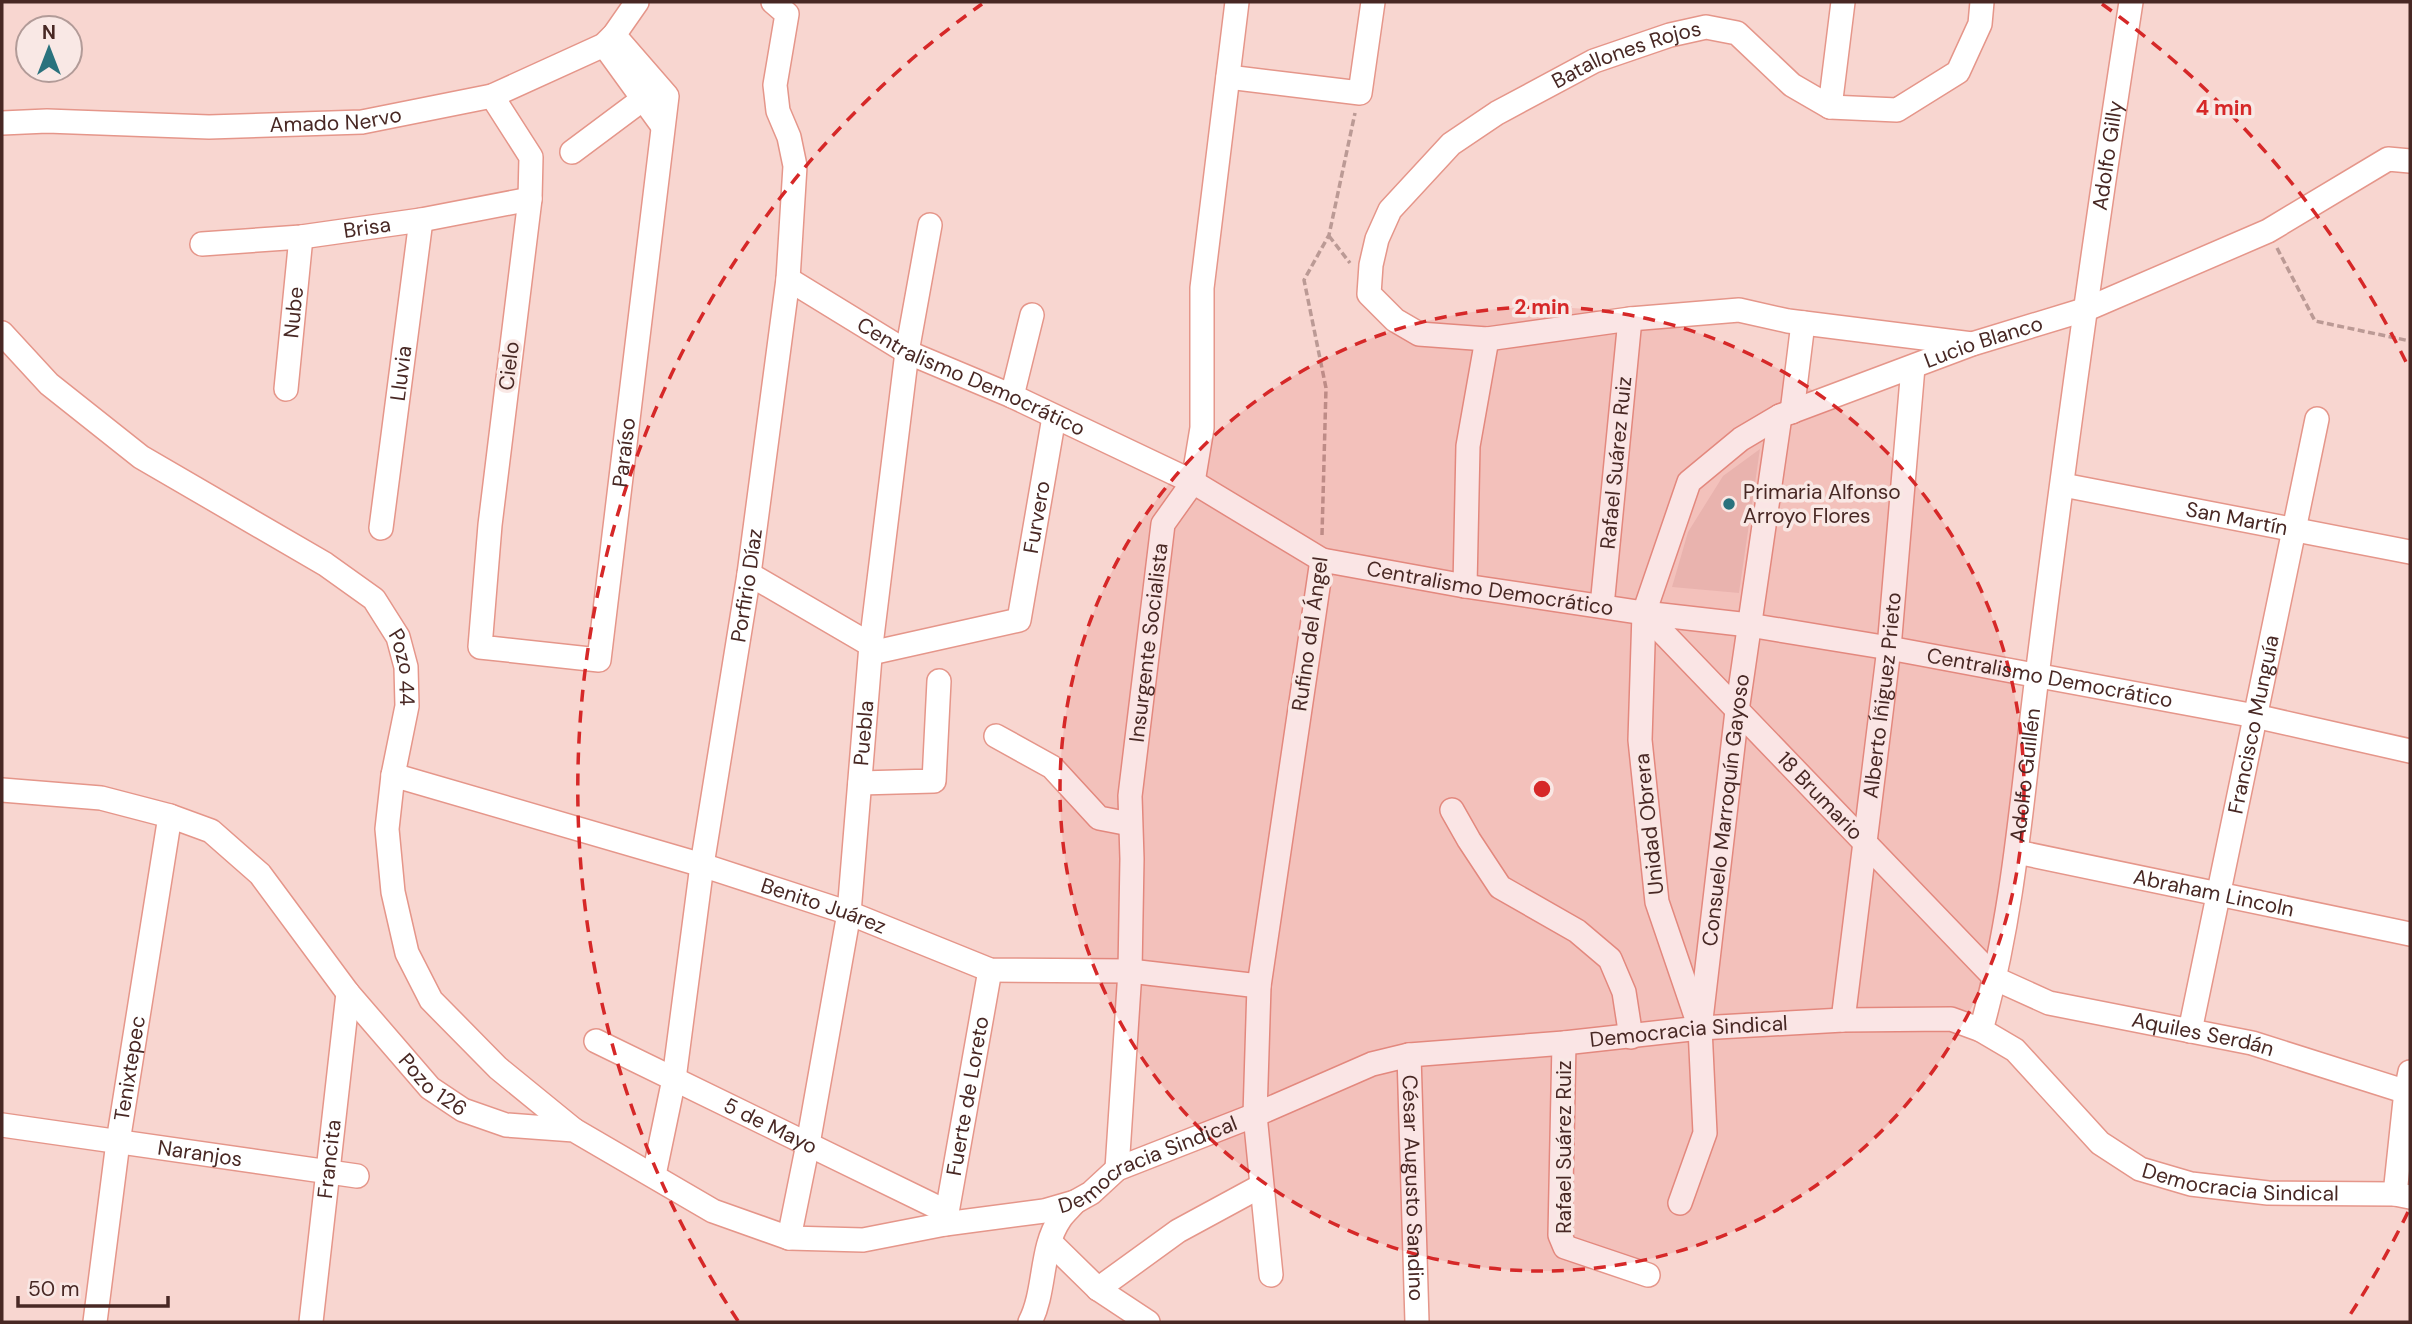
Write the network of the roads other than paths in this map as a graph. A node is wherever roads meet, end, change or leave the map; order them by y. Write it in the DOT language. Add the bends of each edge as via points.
graph roads {
  1 [pos="637,2"];
  2 [pos="773,2"];
  3 [pos="1237,2"];
  4 [pos="1373,2"];
  5 [pos="1843,2"];
  6 [pos="1982,2"];
  7 [pos="2131,2"];
  8 [pos="609,40"];
  9 [pos="1228,77"];
  10 [pos="492,96"];
  11 [pos="643,99"];
  12 [pos="1830,107"];
  13 [pos="2,123"];
  14 [pos="662,125"];
  15 [pos="572,152"];
  16 [pos="2410,161"];
  17 [pos="530,199"];
  18 [pos="421,220"];
  19 [pos="930,225"];
  20 [pos="301,237"];
  21 [pos="202,244"];
  22 [pos="788,279"];
  23 [pos="2087,309"];
  24 [pos="1032,315"];
  25 [pos="1630,319"];
  26 [pos="1803,323"];
  27 [pos="2,333"];
  28 [pos="1488,339"];
  29 [pos="1972,344"];
  30 [pos="907,352"];
  31 [pos="1913,368"];
  32 [pos="286,389"];
  33 [pos="1012,397"];
  34 [pos="1786,414"];
  35 [pos="1054,417"];
  36 [pos="2317,419"];
  37 [pos="1194,482"];
  38 [pos="2063,485"];
  39 [pos="381,528"];
  40 [pos="2294,530"];
  41 [pos="2410,552"];
  42 [pos="1322,560"];
  43 [pos="749,574"];
  44 [pos="1465,586"];
  45 [pos="1602,606"];
  46 [pos="1644,612"];
  47 [pos="1749,625"];
  48 [pos="480,647"];
  49 [pos="1889,648"];
  50 [pos="871,649"];
  51 [pos="2037,676"];
  52 [pos="939,681"];
  53 [pos="1737,711"];
  54 [pos="2255,716"];
  55 [pos="996,736"];
  56 [pos="2410,751"];
  57 [pos="393,775"];
  58 [pos="860,783"];
  59 [pos="2,790"];
  60 [pos="1452,810"];
  61 [pos="170,816"];
  62 [pos="1130,824"];
  63 [pos="1865,843"];
  64 [pos="2017,852"];
  65 [pos="702,865"];
  66 [pos="2218,894"];
  67 [pos="849,913"];
  68 [pos="2410,934"];
  69 [pos="990,970"];
  70 [pos="1130,971"];
  71 [pos="1996,979"];
  72 [pos="1259,986"];
  73 [pos="348,993"];
  74 [pos="1843,1020"];
  75 [pos="1700,1028"];
  76 [pos="1981,1030"];
  77 [pos="2190,1031"];
  78 [pos="1631,1037"];
  79 [pos="596,1041"];
  80 [pos="1564,1043"];
  81 [pos="1409,1055"];
  82 [pos="674,1079"];
  83 [pos="2409,1085"];
  84 [pos="1255,1115"];
  85 [pos="2,1125"];
  86 [pos="574,1130"];
  87 [pos="118,1142"];
  88 [pos="808,1144"];
  89 [pos="1117,1170"];
  90 [pos="329,1172"];
  91 [pos="654,1175"];
  92 [pos="357,1176"];
  93 [pos="1261,1186"];
  94 [pos="2403,1196"];
  95 [pos="1075,1202"];
  96 [pos="1680,1203"];
  97 [pos="946,1218"];
  98 [pos="789,1238"];
  99 [pos="1050,1242"];
  100 [pos="1271,1275"];
  101 [pos="1648,1275"];
  102 [pos="1098,1289"];
  103 [pos="1038,1318"];
  104 [pos="95,1322"];
  105 [pos="310,1322"];
  106 [pos="1148,1322"];
  107 [pos="1417,1322"];
  1 -- 8 [label="street"];
  2 -- 22 [label="street, Porfirio Díaz" via="787,14 775,85 795,166"];
  3 -- 9 [label="street, Insurgente Socialista"];
  4 -- 9 [label="street" via="1360,93"];
  5 -- 12 [label="street"];
  6 -- 12 [label="street, Batallones Rojos" via="1980,24 1958,72 1897,110"];
  7 -- 23 [label="street, Adolfo Gilly"];
  8 -- 10 [label="street, Amado Nervo"];
  8 -- 11 [label="street"];
  8 -- 14 [label="street, Paraíso" via="667,96"];
  9 -- 37 [label="street, Insurgente Socialista" via="1202,288 1202,429"];
  10 -- 13 [label="street, Amado Nervo" via="362,122 209,127"];
  10 -- 17 [label="street, Cielo" via="531,157"];
  11 -- 14 [label="street"];
  11 -- 15 [label="street"];
  12 -- 28 [label="street, Batallones Rojos" via="1792,85 1737,33 1706,27 1594,61 1497,113 1451,144 1390,210 1377,239 1369,295 1395,320 1419,334"];
  14 -- 48 [label="street, Paraíso" via="599,660"];
  16 -- 23 [label="street, Lucio Blanco" via="2388,159 2267,231"];
  17 -- 18 [label="street, Brisa"];
  17 -- 48 [label="street, Cielo" via="490,525"];
  18 -- 20 [label="street, Brisa"];
  18 -- 39 [label="street, Lluvia"];
  19 -- 30 [label="street, Puebla"];
  20 -- 21 [label="street, Brisa"];
  20 -- 32 [label="street, Nube"];
  22 -- 30 [label="street, Centralismo Democrático"];
  22 -- 43 [label="street, Porfirio Díaz"];
  23 -- 29 [label="street, Lucio Blanco"];
  23 -- 38 [label="street, Adolfo Guillén"];
  24 -- 33 [label="street"];
  25 -- 26 [label="street" via="1739,310"];
  25 -- 28 [label="street"];
  25 -- 45 [label="street, Rafael Suárez Ruiz"];
  26 -- 29 [label="street"];
  26 -- 34 [label="street, Consuelo Marroquín Gayoso"];
  27 -- 57 [label="street, Pozo 44" via="49,384 141,457 326,564 374,599 398,637 406,667 407,706"];
  28 -- 44 [label="street" via="1468,446"];
  29 -- 31 [label="street, Lucio Blanco"];
  30 -- 33 [label="street, Centralismo Democrático"];
  30 -- 50 [label="street, Puebla"];
  31 -- 34 [label="street, Lucio Blanco"];
  31 -- 49 [label="street, Alberto Íñiguez Prieto"];
  33 -- 35 [label="street, Centralismo Democrático"];
  34 -- 46 [label="street, Lucio Blanco" via="1741,439 1689,482"];
  34 -- 47 [label="street, Consuelo Marroquín Gayoso"];
  35 -- 37 [label="street, Centralismo Democrático"];
  35 -- 50 [label="street, Furvero" via="1019,620"];
  36 -- 40 [label="street, Francisco Munguía"];
  37 -- 42 [label="street, Centralismo Democrático"];
  37 -- 62 [label="street, Insurgente Socialista" via="1163,524"];
  38 -- 40 [label="street, San Martín"];
  38 -- 51 [label="street, Adolfo Guillén"];
  40 -- 41 [label="street, San Martín"];
  40 -- 54 [label="street, Francisco Munguía"];
  42 -- 44 [label="street, Centralismo Democrático"];
  42 -- 72 [label="street, Rufino del Ángel"];
  43 -- 50 [label="street"];
  43 -- 65 [label="street, Porfirio Díaz"];
  44 -- 45 [label="street, Centralismo Democrático"];
  45 -- 46 [label="street, Centralismo Democrático"];
  46 -- 47 [label="street, Centralismo Democrático"];
  46 -- 53 [label="street, 18 Brumario"];
  46 -- 75 [label="street, Unidad Obrera" via="1640,740 1657,902"];
  47 -- 49 [label="street, Centralismo Democrático"];
  47 -- 53 [label="street, Consuelo Marroquín Gayoso"];
  49 -- 51 [label="street, Centralismo Democrático"];
  49 -- 63 [label="street, Alberto Íñiguez Prieto"];
  50 -- 58 [label="street, Puebla"];
  51 -- 54 [label="street, Centralismo Democrático"];
  51 -- 64 [label="street, Adolfo Guillén"];
  52 -- 58 [label="street" via="934,781"];
  53 -- 63 [label="street, 18 Brumario"];
  53 -- 75 [label="street, Consuelo Marroquín Gayoso"];
  54 -- 56 [label="street, Centralismo Democrático"];
  54 -- 66 [label="street, Francisco Munguía"];
  55 -- 62 [label="street" via="1052,767 1099,818"];
  57 -- 65 [label="street, Benito Juárez"];
  57 -- 86 [label="street, Pozo 44" via="387,829 393,892 407,953 431,1000 498,1068"];
  58 -- 67 [label="street, Puebla"];
  59 -- 61 [label="street, Pozo 126" via="101,798"];
  60 -- 78 [label="street" via="1500,887 1577,931 1610,959 1625,992"];
  61 -- 73 [label="street, Pozo 126" via="211,831 260,874"];
  61 -- 87 [label="street, Tenixtepec"];
  62 -- 70 [label="street, Insurgente Socialista"];
  63 -- 71 [label="street, 18 Brumario"];
  63 -- 74 [label="street, Alberto Íñiguez Prieto"];
  64 -- 66 [label="street, Abraham Lincoln"];
  64 -- 71 [label="street, Adolfo Guillén"];
  65 -- 67 [label="street, Benito Juárez"];
  65 -- 82 [label="street, Porfirio Díaz"];
  66 -- 68 [label="street, Abraham Lincoln"];
  66 -- 77 [label="street, Francisco Munguía"];
  67 -- 69 [label="street, Benito Juárez"];
  67 -- 88 [label="street, Puebla"];
  69 -- 70 [label="street, Benito Juárez"];
  69 -- 97 [label="street, Fuerte de Loreto"];
  70 -- 72 [label="street, Benito Juárez"];
  70 -- 89 [label="street, Insurgente Socialista"];
  71 -- 76 [label="street, Adolfo Guillén"];
  71 -- 77 [label="street, Aquiles Serdán" via="2049,1003"];
  72 -- 84 [label="street, Rufino del Ángel"];
  73 -- 86 [label="street, Pozo 126" via="430,1088 463,1110 506,1125"];
  73 -- 90 [label="street, Francita"];
  74 -- 75 [label="street, Democracia Sindical"];
  74 -- 76 [label="street, Democracia Sindical" via="1951,1019"];
  75 -- 78 [label="street, Democracia Sindical"];
  75 -- 96 [label="street, Consuelo Marroquín Gayoso" via="1705,1133"];
  76 -- 94 [label="street, Democracia Sindical" via="2015,1050 2100,1143 2140,1169 2191,1184 2268,1193"];
  77 -- 83 [label="street, Aquiles Serdán"];
  78 -- 80 [label="street, Democracia Sindical"];
  79 -- 82 [label="street, 5 de Mayo"];
  80 -- 81 [label="street, Democracia Sindical"];
  80 -- 101 [label="street, Rafael Suárez Ruiz" via="1560,1236 1565,1247"];
  81 -- 84 [label="street, Democracia Sindical" via="1372,1064"];
  81 -- 107 [label="street, César Augusto Sandino"];
  82 -- 88 [label="street, 5 de Mayo"];
  82 -- 91 [label="street, Porfirio Díaz"];
  83 -- 94 [label="street"];
  84 -- 89 [label="street, Democracia Sindical"];
  84 -- 93 [label="street, Rufino del Ángel"];
  85 -- 87 [label="street, Naranjos"];
  86 -- 91 [label="street, Pozo 126"];
  87 -- 90 [label="street, Naranjos"];
  87 -- 104 [label="street, Tenixtepec"];
  88 -- 97 [label="street, 5 de Mayo"];
  88 -- 98 [label="street, Puebla"];
  89 -- 95 [label="street, Democracia Sindical"];
  90 -- 92 [label="street, Naranjos"];
  90 -- 105 [label="street, Francita"];
  91 -- 98 [label="street, Pozo 126" via="713,1211"];
  93 -- 100 [label="street, Rufino del Ángel"];
  93 -- 102 [label="street" via="1178,1231"];
  95 -- 97 [label="street, Democracia Sindical" via="1044,1211"];
  95 -- 99 [label="street"];
  97 -- 98 [label="street, Pozo 126" via="863,1240"];
  99 -- 102 [label="street"];
  99 -- 103 [label="street"];
  102 -- 106 [label="street"];
}
